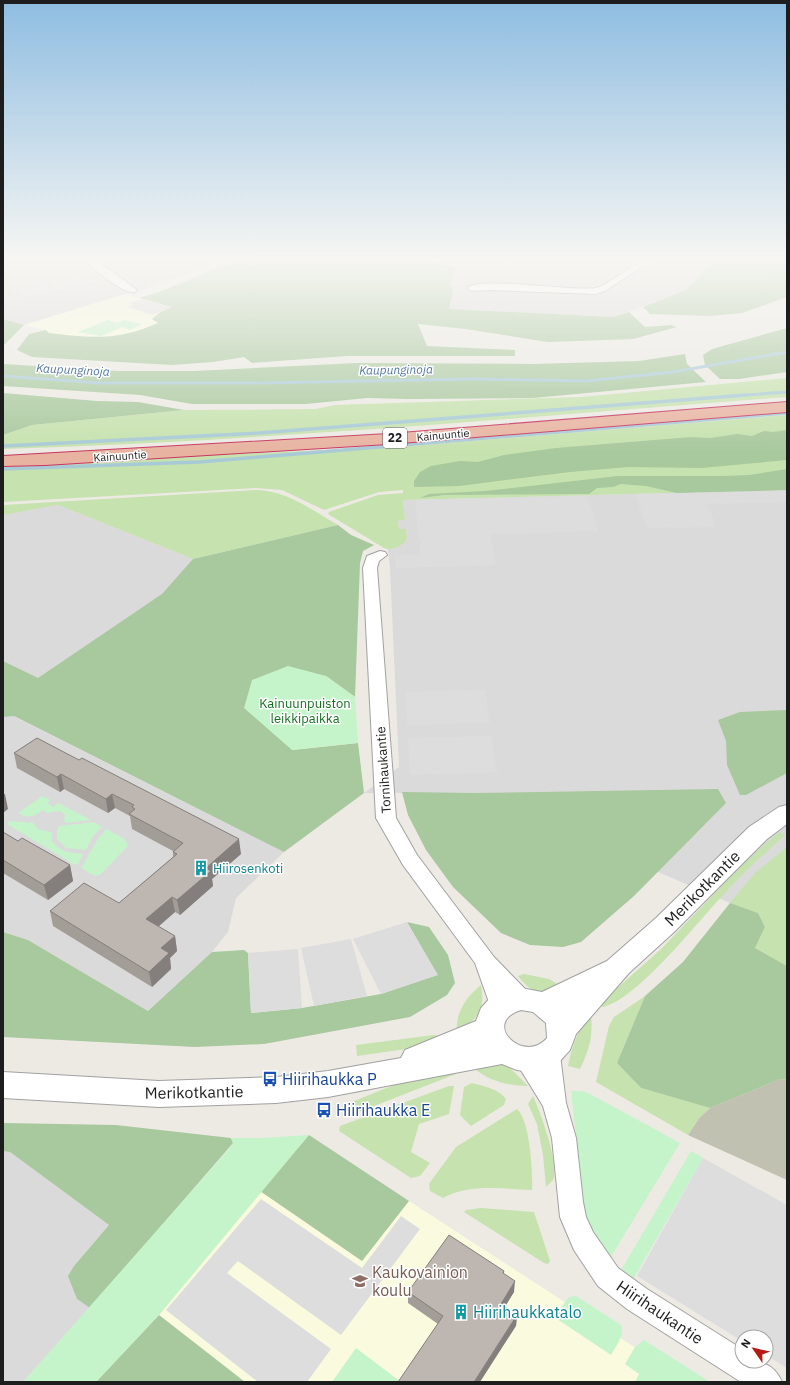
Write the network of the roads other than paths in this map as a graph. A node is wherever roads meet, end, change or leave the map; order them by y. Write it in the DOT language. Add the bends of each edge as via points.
graph roads {
  1 [pos="787,399"];
  2 [pos="787,407"];
  3 [pos="3,452"];
  4 [pos="3,461"];
  5 [pos="380,555"];
  6 [pos="787,813"];
  7 [pos="619,966"];
  8 [pos="513,1009"];
  9 [pos="563,1029"];
  10 [pos="526,1056"];
  11 [pos="383,1073"];
  12 [pos="3,1085"];
  13 [pos="767,1382"];
  1 -- 3 [label="highway, Kainuuntie / 22" via="385,430 56,451"];
  2 -- 4 [label="highway, Kainuuntie / 22" via="388,439"];
  5 -- 8 [label="street, Tornihaukantie" via="372,559 370,568 386,818 410,860 485,960"];
  6 -- 7 [label="street, Merikotkantie" via="770,823"];
  7 -- 8 [label="street, Merikotkantie"];
  7 -- 9 [label="street, Merikotkantie"];
  8 -- 9 [label="street" via="556,1013"];
  8 -- 10 [label="street" via="490,1037 496,1046"];
  8 -- 11 [label="street, Merikotkantie"];
  9 -- 10 [label="street, Merikotkantie" via="562,1039 557,1048"];
  10 -- 11 [label="street, Merikotkantie"];
  10 -- 13 [label="street, Hiirihaukantie" via="554,1104 564,1138 573,1217 583,1241 608,1277"];
  11 -- 12 [label="street, Merikotkantie" via="328,1084 220,1093 159,1094"];
}
